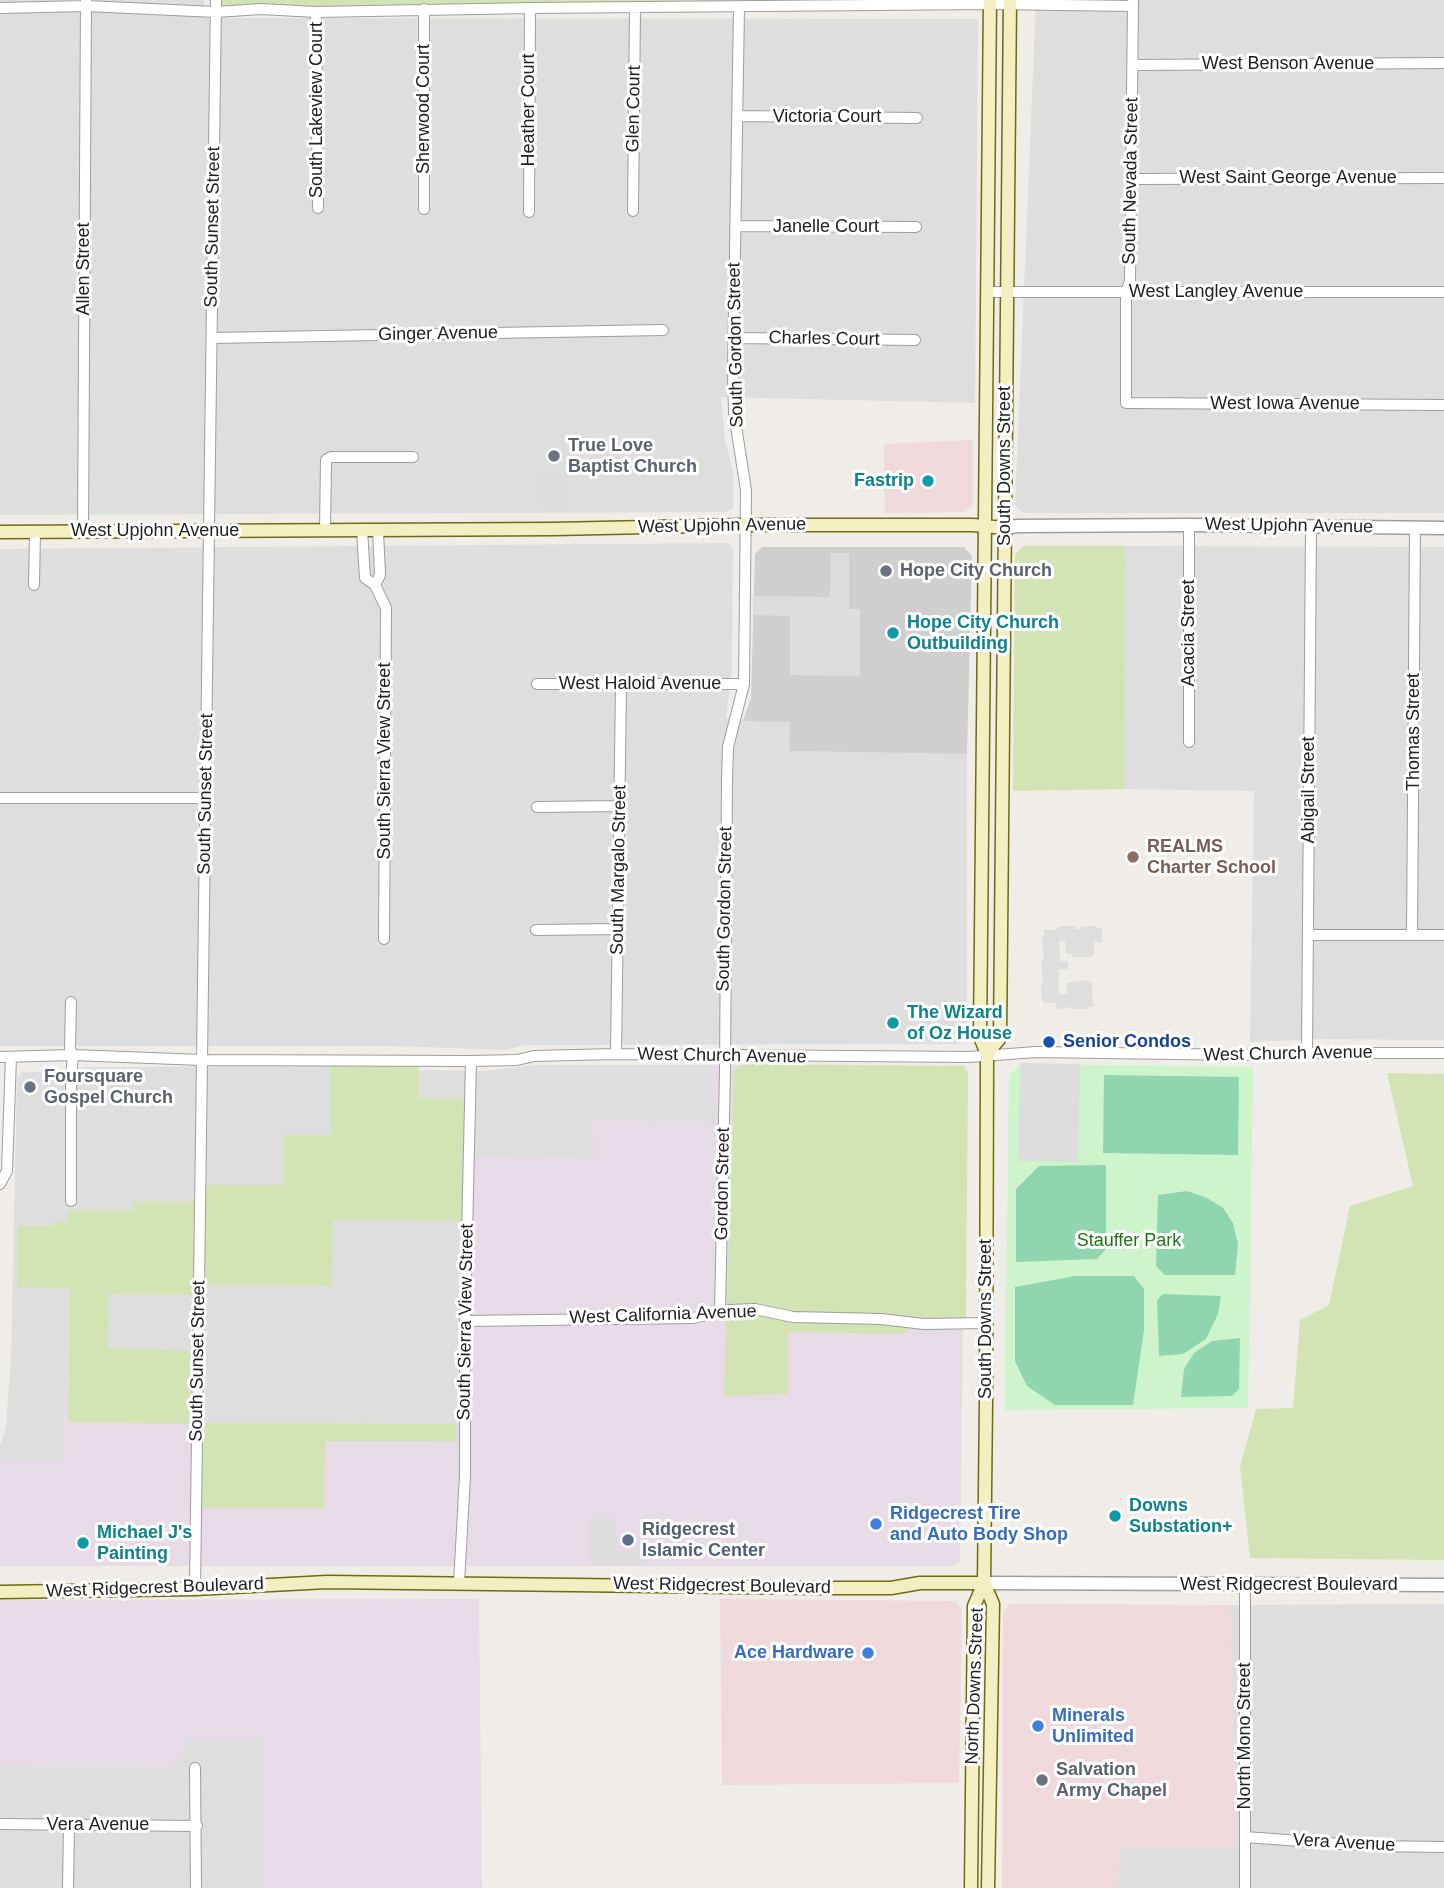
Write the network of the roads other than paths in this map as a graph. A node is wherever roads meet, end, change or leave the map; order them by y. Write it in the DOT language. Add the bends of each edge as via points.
graph roads {
  1 [pos="216,0"];
  2 [pos="990,2"];
  3 [pos="1010,2"];
  4 [pos="86,3"];
  5 [pos="1133,3"];
  6 [pos="0,8"];
  7 [pos="530,8"];
  8 [pos="635,8"];
  9 [pos="739,8"];
  10 [pos="424,9"];
  11 [pos="216,12"];
  12 [pos="316,12"];
  13 [pos="1444,63"];
  14 [pos="1132,65"];
  15 [pos="737,116"];
  16 [pos="917,118"];
  17 [pos="1444,178"];
  18 [pos="1131,179"];
  19 [pos="318,208"];
  20 [pos="424,209"];
  21 [pos="633,211"];
  22 [pos="529,212"];
  23 [pos="735,226"];
  24 [pos="916,227"];
  25 [pos="988,292"];
  26 [pos="1126,292"];
  27 [pos="1444,292"];
  28 [pos="1007,293"];
  29 [pos="663,330"];
  30 [pos="212,338"];
  31 [pos="734,338"];
  32 [pos="915,341"];
  33 [pos="1126,403"];
  34 [pos="1444,405"];
  35 [pos="413,457"];
  36 [pos="746,525"];
  37 [pos="1189,525"];
  38 [pos="984,526"];
  39 [pos="1311,527"];
  40 [pos="1005,528"];
  41 [pos="1415,528"];
  42 [pos="1444,528"];
  43 [pos="325,530"];
  44 [pos="362,530"];
  45 [pos="378,530"];
  46 [pos="35,531"];
  47 [pos="83,531"];
  48 [pos="209,531"];
  49 [pos="0,532"];
  50 [pos="34,585"];
  51 [pos="375,585"];
  52 [pos="537,684"];
  53 [pos="744,684"];
  54 [pos="621,685"];
  55 [pos="1189,742"];
  56 [pos="0,798"];
  57 [pos="206,798"];
  58 [pos="619,806"];
  59 [pos="537,807"];
  60 [pos="618,929"];
  61 [pos="536,930"];
  62 [pos="1308,935"];
  63 [pos="1412,935"];
  64 [pos="1444,935"];
  65 [pos="384,939"];
  66 [pos="71,1002"];
  67 [pos="1307,1053"];
  68 [pos="1444,1053"];
  69 [pos="616,1054"];
  70 [pos="987,1054"];
  71 [pos="73,1055"];
  72 [pos="6,1057"];
  73 [pos="724,1057"];
  74 [pos="202,1060"];
  75 [pos="471,1061"];
  76 [pos="0,1184"];
  77 [pos="71,1201"];
  78 [pos="720,1312"];
  79 [pos="464,1321"];
  80 [pos="986,1323"];
  81 [pos="459,1583"];
  82 [pos="984,1583"];
  83 [pos="1245,1585"];
  84 [pos="1444,1585"];
  85 [pos="195,1589"];
  86 [pos="0,1592"];
  87 [pos="195,1768"];
  88 [pos="0,1824"];
  89 [pos="69,1825"];
  90 [pos="197,1826"];
  91 [pos="1245,1837"];
  92 [pos="1444,1847"];
  93 [pos="68,1888"];
  94 [pos="196,1888"];
  95 [pos="971,1888"];
  96 [pos="988,1888"];
  97 [pos="1245,1888"];
  1 -- 11 [label="street, South Sunset Street"];
  2 -- 3 [label="street"];
  2 -- 9 [label="street"];
  2 -- 25 [label="main road, South Downs Street"];
  3 -- 5 [label="street"];
  3 -- 28 [label="main road, South Downs Street"];
  4 -- 6 [label="street"];
  4 -- 11 [label="street"];
  4 -- 47 [label="street, Allen Street"];
  5 -- 14 [label="street, South Nevada Street"];
  7 -- 8 [label="street"];
  7 -- 10 [label="street"];
  7 -- 22 [label="street, Heather Court"];
  8 -- 9 [label="street"];
  8 -- 21 [label="street, Glen Court"];
  9 -- 15 [label="street, South Gordon Street"];
  10 -- 12 [label="street"];
  10 -- 20 [label="street, Sherwood Court"];
  11 -- 12 [label="street"];
  11 -- 30 [label="street, South Sunset Street"];
  12 -- 19 [label="street, South Lakeview Court"];
  13 -- 14 [label="street, West Benson Avenue"];
  14 -- 18 [label="street, South Nevada Street"];
  15 -- 16 [label="street, Victoria Court"];
  15 -- 23 [label="street, South Gordon Street"];
  17 -- 18 [label="street, West Saint George Avenue"];
  18 -- 26 [label="street, South Nevada Street" via="1130,281"];
  23 -- 24 [label="street, Janelle Court"];
  23 -- 31 [label="street, South Gordon Street"];
  25 -- 28 [label="street, West Langley Avenue"];
  25 -- 38 [label="main road, South Downs Street"];
  26 -- 27 [label="street, West Langley Avenue"];
  26 -- 28 [label="street, West Langley Avenue"];
  26 -- 33 [label="street, South Nevada Street"];
  28 -- 40 [label="main road, South Downs Street"];
  29 -- 30 [label="street, Ginger Avenue"];
  30 -- 48 [label="street, South Sunset Street"];
  31 -- 32 [label="street, Charles Court"];
  31 -- 36 [label="street, South Gordon Street" via="734,414 746,490"];
  33 -- 34 [label="street, West Iowa Avenue"];
  35 -- 43 [label="street" via="326,460"];
  36 -- 38 [label="main road, West Upjohn Avenue"];
  36 -- 45 [label="main road, West Upjohn Avenue"];
  36 -- 53 [label="street, South Gordon Street"];
  37 -- 39 [label="street, West Upjohn Avenue"];
  37 -- 40 [label="street, West Upjohn Avenue"];
  37 -- 55 [label="street, Acacia Street"];
  38 -- 40 [label="main road, West Upjohn Avenue"];
  38 -- 70 [label="main road, South Downs Street" via="980,1037"];
  39 -- 41 [label="street, West Upjohn Avenue"];
  39 -- 62 [label="street, Abigail Street"];
  40 -- 70 [label="main road, South Downs Street" via="1000,1038"];
  41 -- 42 [label="street, West Upjohn Avenue"];
  41 -- 63 [label="street, Thomas Street"];
  43 -- 44 [label="main road, West Upjohn Avenue"];
  43 -- 48 [label="main road, West Upjohn Avenue"];
  44 -- 45 [label="main road, West Upjohn Avenue"];
  44 -- 51 [label="street, South Sierra View Street" via="365,578"];
  45 -- 51 [label="street, South Sierra View Street" via="380,575"];
  46 -- 47 [label="main road, West Upjohn Avenue"];
  46 -- 49 [label="main road, West Upjohn Avenue"];
  46 -- 50 [label="street"];
  47 -- 48 [label="main road, West Upjohn Avenue"];
  48 -- 57 [label="street, South Sunset Street"];
  51 -- 65 [label="street, South Sierra View Street" via="386,608"];
  52 -- 54 [label="street, West Haloid Avenue"];
  53 -- 54 [label="street, West Haloid Avenue"];
  53 -- 73 [label="street, South Gordon Street" via="728,747"];
  54 -- 58 [label="street, South Margalo Street"];
  56 -- 57 [label="street"];
  57 -- 74 [label="street, South Sunset Street"];
  58 -- 59 [label="street"];
  58 -- 60 [label="street, South Margalo Street"];
  60 -- 61 [label="street"];
  60 -- 69 [label="street, South Margalo Street"];
  62 -- 63 [label="street"];
  62 -- 67 [label="street, Abigail Street"];
  63 -- 64 [label="street"];
  66 -- 71 [label="street"];
  67 -- 68 [label="street, West Church Avenue"];
  67 -- 70 [label="street, West Church Avenue"];
  69 -- 73 [label="street, West Church Avenue"];
  69 -- 75 [label="street, West Church Avenue"];
  70 -- 73 [label="street, West Church Avenue"];
  70 -- 80 [label="main road, South Downs Street"];
  71 -- 72 [label="street, West Church Avenue"];
  71 -- 74 [label="street, West Church Avenue"];
  71 -- 77 [label="street"];
  72 -- 76 [label="street" via="8,1161"];
  73 -- 78 [label="street, Gordon Street"];
  74 -- 75 [label="street, West Church Avenue"];
  74 -- 85 [label="street, South Sunset Street"];
  75 -- 79 [label="street, South Sierra View Street"];
  78 -- 79 [label="street, West California Avenue" via="693,1318"];
  78 -- 80 [label="street, West California Avenue" via="755,1309 793,1317"];
  79 -- 81 [label="street, South Sierra View Street" via="466,1476"];
  80 -- 82 [label="main road, South Downs Street"];
  81 -- 82 [label="main road, West Ridgecrest Boulevard" via="891,1588"];
  81 -- 85 [label="main road, West Ridgecrest Boulevard" via="327,1581"];
  82 -- 83 [label="street, West Ridgecrest Boulevard"];
  82 -- 95 [label="main road, North Downs Street" via="974,1606"];
  82 -- 96 [label="main road, North Downs Street" via="993,1604"];
  83 -- 84 [label="street, West Ridgecrest Boulevard"];
  83 -- 91 [label="street, North Mono Street"];
  85 -- 86 [label="main road, West Ridgecrest Boulevard"];
  87 -- 90 [label="street"];
  88 -- 89 [label="street, Vera Avenue"];
  89 -- 90 [label="street, Vera Avenue"];
  89 -- 93 [label="street"];
  90 -- 94 [label="street"];
  91 -- 92 [label="street, Vera Avenue"];
  91 -- 97 [label="street, North Mono Street"];
}
